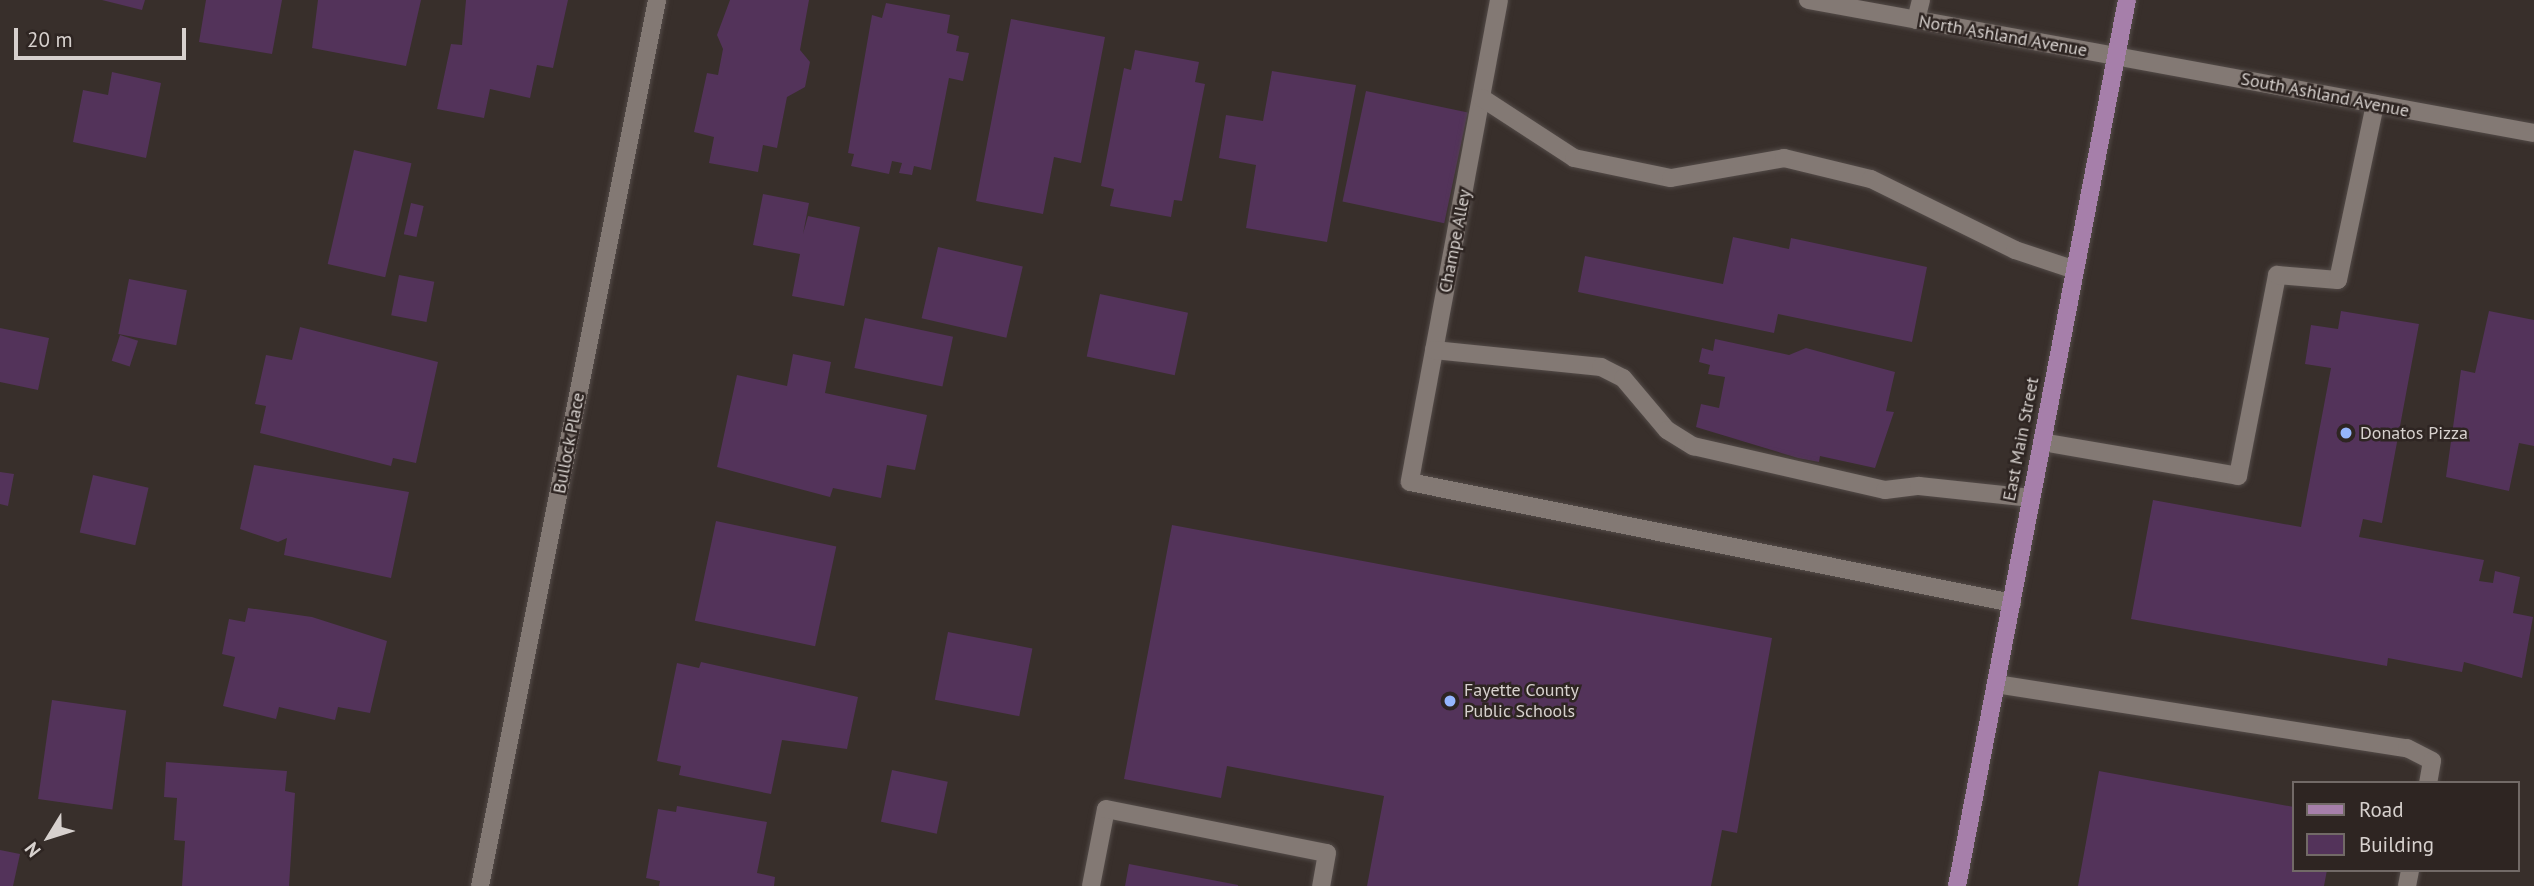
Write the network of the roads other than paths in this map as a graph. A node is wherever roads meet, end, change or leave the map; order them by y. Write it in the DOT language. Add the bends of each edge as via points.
graph roads {
  1 [pos="657,0"];
  2 [pos="1499,0"];
  3 [pos="1808,0"];
  4 [pos="1921,0"];
  5 [pos="2127,0"];
  6 [pos="1916,20"];
  7 [pos="2115,56"];
  8 [pos="1482,98"];
  9 [pos="2375,104"];
  10 [pos="2534,133"];
  11 [pos="2075,270"];
  12 [pos="1434,350"];
  13 [pos="2042,442"];
  14 [pos="2031,498"];
  15 [pos="2011,603"];
  16 [pos="1996,684"];
  17 [pos="2428,781"];
  18 [pos="480,886"];
  19 [pos="1091,886"];
  20 [pos="1321,886"];
  21 [pos="1957,886"];
  1 -- 18 [label="street, Bullock Place"];
  2 -- 8 [label="street, Champe Alley"];
  3 -- 6 [label="street, North Ashland Avenue"];
  4 -- 6 [label="street"];
  5 -- 7 [label="main road, East Main Street"];
  6 -- 7 [label="street, North Ashland Avenue"];
  7 -- 9 [label="street, South Ashland Avenue"];
  7 -- 11 [label="main road, East Main Street"];
  8 -- 11 [label="street" via="1574,158 1671,178 1784,158 1871,179 2015,250"];
  8 -- 12 [label="street, Champe Alley"];
  9 -- 10 [label="street, South Ashland Avenue"];
  9 -- 13 [label="street" via="2338,281 2277,275 2238,476"];
  11 -- 13 [label="main road, East Main Street"];
  12 -- 14 [label="street" via="1601,367 1623,378 1667,430 1693,446 1885,490 1919,486"];
  12 -- 15 [label="street, Champe Alley" via="1410,482"];
  13 -- 14 [label="main road, East Main Street"];
  14 -- 15 [label="main road, East Main Street"];
  15 -- 16 [label="main road, East Main Street"];
  16 -- 17 [label="street" via="2407,748 2432,761"];
  16 -- 21 [label="main road, East Main Street"];
  19 -- 20 [label="street" via="1106,809 1327,853"];
}
